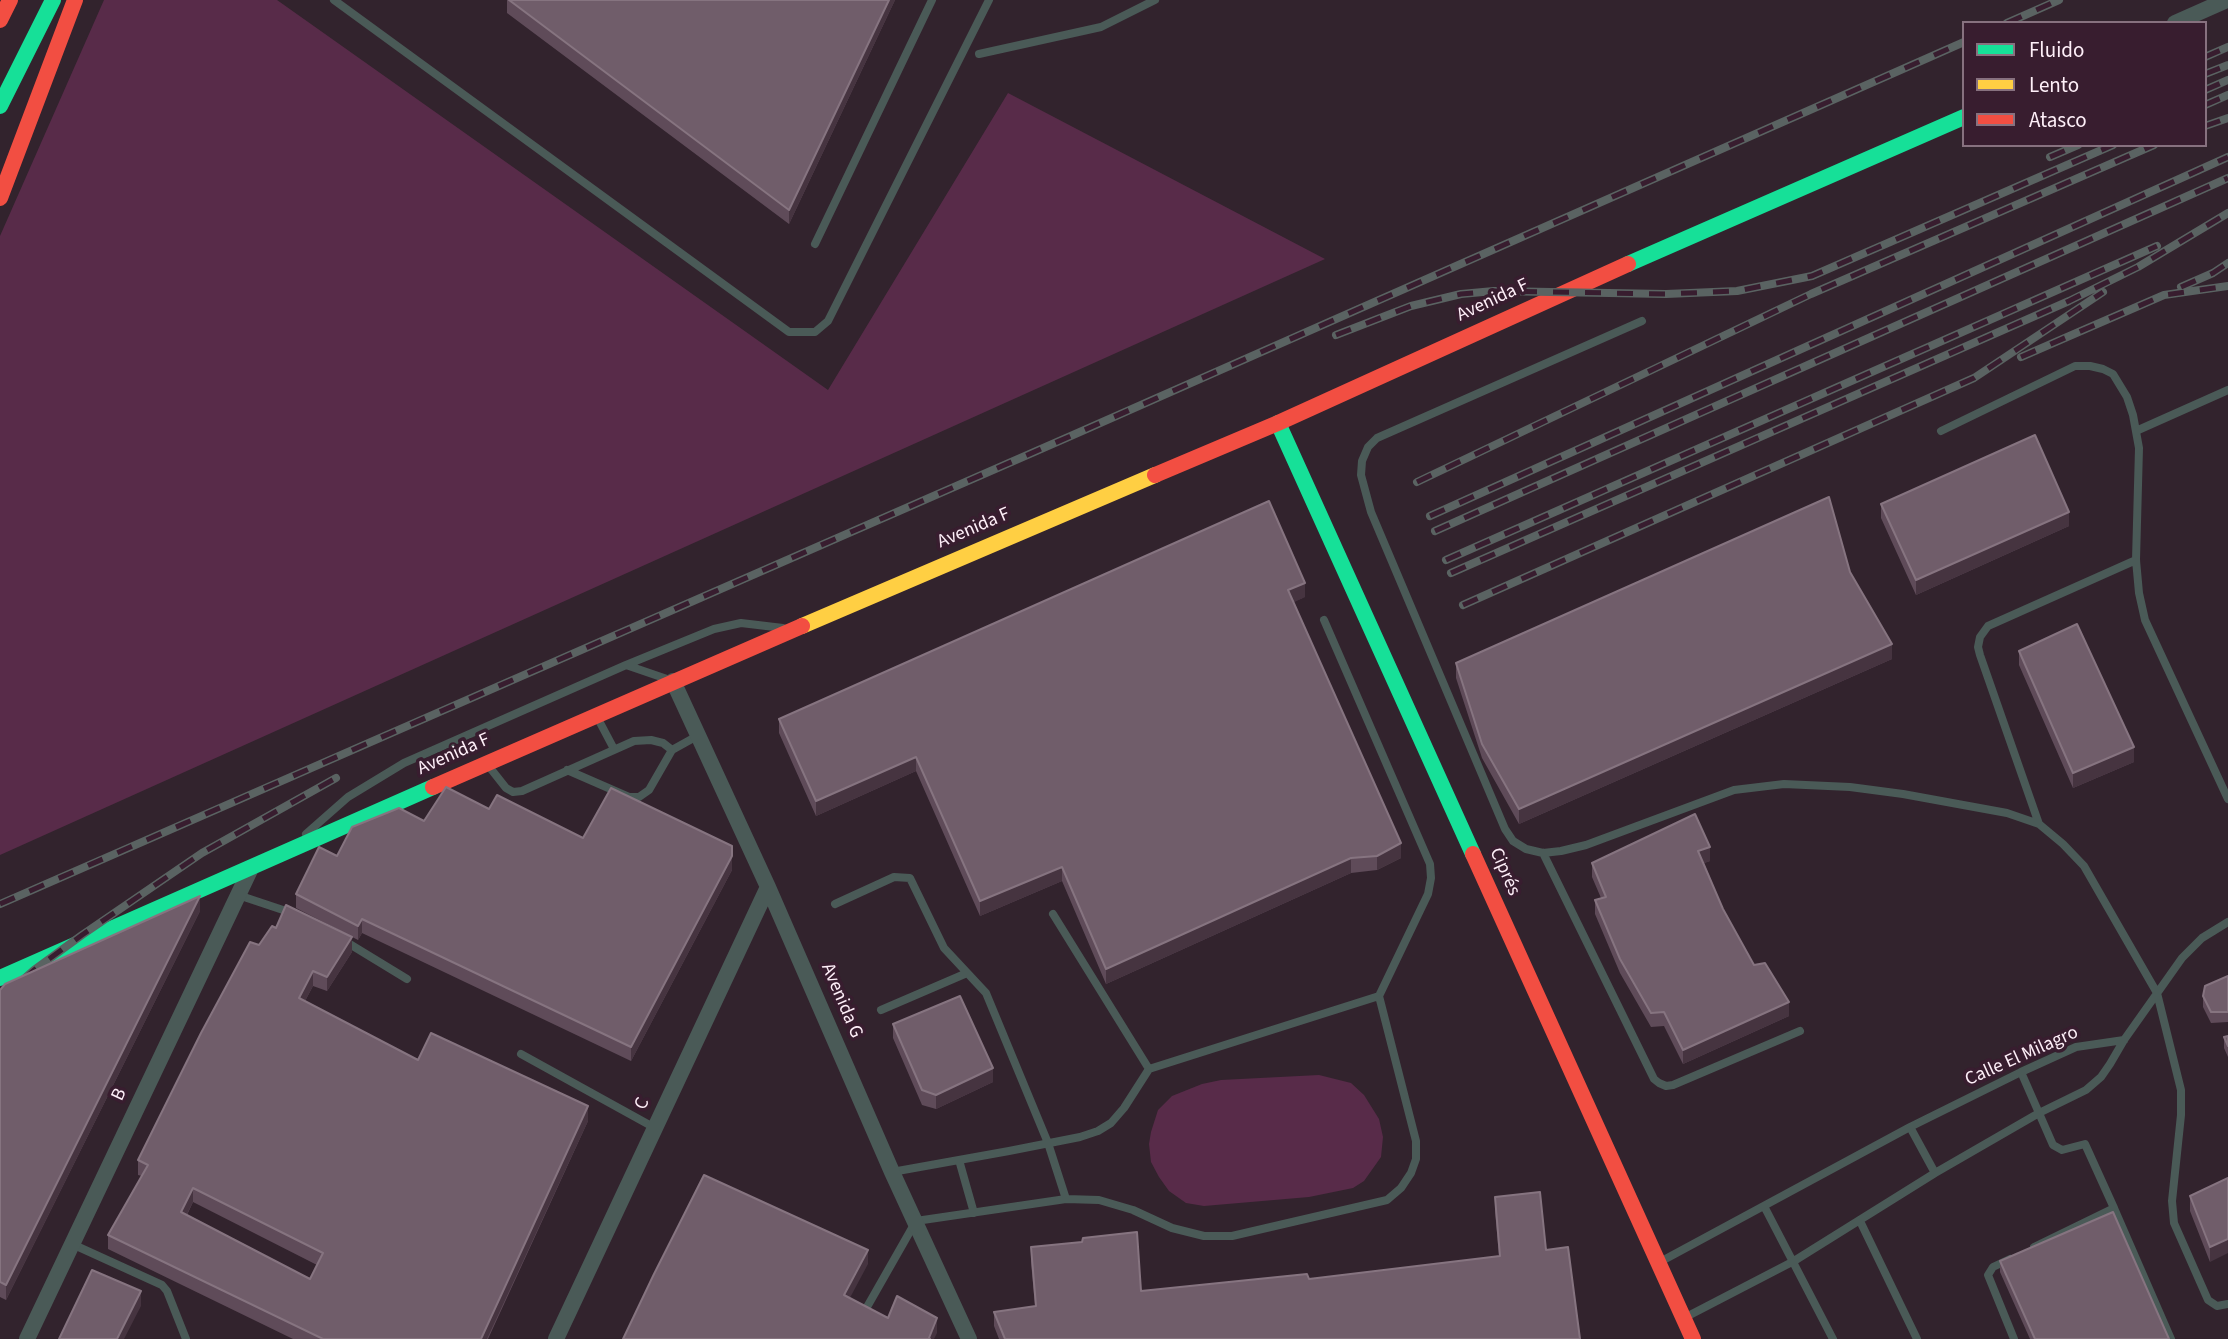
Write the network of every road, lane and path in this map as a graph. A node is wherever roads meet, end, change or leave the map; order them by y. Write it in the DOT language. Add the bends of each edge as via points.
graph roads {
  1 [pos="10,0"];
  2 [pos="53,0"];
  3 [pos="75,0"];
  4 [pos="334,0"];
  5 [pos="932,0"];
  6 [pos="989,0"];
  7 [pos="1155,0"];
  8 [pos="2227,0"];
  9 [pos="0,20"];
  10 [pos="2180,21"];
  11 [pos="979,54"];
  12 [pos="0,106"];
  13 [pos="1962,118"];
  14 [pos="0,198"];
  15 [pos="815,244"];
  16 [pos="1642,321"];
  17 [pos="2228,390"];
  18 [pos="1278,423"];
  19 [pos="1941,431"];
  20 [pos="2136,431"];
  21 [pos="2136,560"];
  22 [pos="1324,620"];
  23 [pos="792,630"];
  24 [pos="626,666"];
  25 [pos="673,681"];
  26 [pos="596,715"];
  27 [pos="699,735"];
  28 [pos="614,749"];
  29 [pos="672,750"];
  30 [pos="487,764"];
  31 [pos="567,770"];
  32 [pos="2228,799"];
  33 [pos="2039,824"];
  34 [pos="286,853"];
  35 [pos="1543,853"];
  36 [pos="251,868"];
  37 [pos="768,887"];
  38 [pos="238,895"];
  39 [pos="835,904"];
  40 [pos="1054,915"];
  41 [pos="297,916"];
  42 [pos="2228,922"];
  43 [pos="333,935"];
  44 [pos="967,973"];
  45 [pos="0,978"];
  46 [pos="407,979"];
  47 [pos="2157,993"];
  48 [pos="1379,996"];
  49 [pos="881,1010"];
  50 [pos="1800,1031"];
  51 [pos="2124,1040"];
  52 [pos="521,1054"];
  53 [pos="1149,1069"];
  54 [pos="2021,1072"];
  55 [pos="2039,1113"];
  56 [pos="1910,1127"];
  57 [pos="655,1128"];
  58 [pos="1048,1143"];
  59 [pos="959,1160"];
  60 [pos="892,1172"];
  61 [pos="1935,1173"];
  62 [pos="1066,1199"];
  63 [pos="1764,1206"];
  64 [pos="2114,1208"];
  65 [pos="974,1213"];
  66 [pos="916,1221"];
  67 [pos="1860,1221"];
  68 [pos="72,1244"];
  69 [pos="2029,1249"];
  70 [pos="2017,1255"];
  71 [pos="1794,1261"];
  72 [pos="1658,1263"];
  73 [pos="2228,1304"];
  74 [pos="867,1307"];
  75 [pos="1683,1318"];
  76 [pos="27,1339"];
  77 [pos="186,1339"];
  78 [pos="556,1339"];
  79 [pos="969,1339"];
  80 [pos="1693,1339"];
  81 [pos="1833,1339"];
  82 [pos="1917,1339"];
  83 [pos="2014,1339"];
  84 [pos="2171,1339"];
  1 -- 9 [label="main road"];
  2 -- 12 [label="main road"];
  3 -- 14 [label="main road"];
  4 -- 6 [label="lane" via="789,332 815,332 828,321"];
  5 -- 15 [label="lane"];
  7 -- 11 [label="lane" via="1101,27"];
  8 -- 10 [label="street"];
  13 -- 18 [label="main road, Avenida F" via="1563,292"];
  16 -- 35 [label="lane" via="1377,439 1362,461 1371,512 1505,829 1513,841"];
  17 -- 20 [label="lane"];
  18 -- 23 [label="main road, Avenida F"];
  18 -- 72 [label="main road, Ciprés"];
  19 -- 20 [label="lane" via="2053,376 2076,366 2090,366 2113,374 2127,397"];
  20 -- 21 [label="lane"];
  21 -- 32 [label="lane" via="2145,620"];
  21 -- 33 [label="lane" via="1989,626 1980,638 1980,655"];
  22 -- 48 [label="lane" via="1430,864 1428,894"];
  23 -- 24 [label="lane" via="741,623 714,629"];
  23 -- 25 [label="main road, Avenida F"];
  24 -- 25 [label="lane"];
  24 -- 34 [label="lane" via="404,763 348,797"];
  25 -- 26 [label="main road, Avenida F"];
  25 -- 27 [label="street, Avenida G"];
  26 -- 28 [label="lane"];
  26 -- 30 [label="main road, Avenida F"];
  27 -- 29 [label="lane"];
  27 -- 37 [label="street, Avenida G"];
  28 -- 29 [label="lane" via="651,740"];
  28 -- 31 [label="lane"];
  29 -- 31 [label="lane" via="649,790 639,797 629,797"];
  30 -- 31 [label="lane" via="513,792"];
  30 -- 34 [label="main road, Avenida F"];
  33 -- 35 [label="lane" via="2007,813 1917,796 1784,784 1734,790 1586,845"];
  33 -- 47 [label="lane" via="2084,866"];
  34 -- 36 [label="main road, Avenida F"];
  35 -- 50 [label="lane" via="1659,1083 1673,1085"];
  36 -- 38 [label="street, B"];
  36 -- 45 [label="main road, Avenida F"];
  37 -- 57 [label="street, C"];
  37 -- 60 [label="street, Avenida G"];
  38 -- 41 [label="lane"];
  38 -- 68 [label="street, B"];
  39 -- 44 [label="lane" via="894,877 909,878 937,938"];
  40 -- 53 [label="lane"];
  42 -- 47 [label="lane" via="2182,958"];
  43 -- 46 [label="lane"];
  44 -- 49 [label="lane"];
  44 -- 58 [label="lane" via="986,993"];
  47 -- 51 [label="lane"];
  47 -- 73 [label="lane" via="2181,1090 2174,1223 2207,1300 2217,1306"];
  48 -- 53 [label="lane"];
  48 -- 62 [label="lane" via="1416,1141 1411,1174 1387,1200 1233,1236 1204,1236 1099,1200"];
  51 -- 54 [label="lane, Calle El Milagro" via="2076,1047"];
  51 -- 55 [label="lane" via="2101,1077 2086,1090"];
  52 -- 57 [label="lane"];
  53 -- 58 [label="lane" via="1111,1123 1080,1137"];
  54 -- 55 [label="lane"];
  54 -- 56 [label="lane, Calle El Milagro"];
  55 -- 61 [label="lane"];
  55 -- 64 [label="lane" via="2057,1149 2085,1144"];
  56 -- 61 [label="lane"];
  56 -- 63 [label="lane, Calle El Milagro"];
  57 -- 78 [label="street, C"];
  58 -- 59 [label="lane"];
  58 -- 62 [label="lane"];
  59 -- 60 [label="lane"];
  59 -- 65 [label="lane"];
  60 -- 66 [label="street, Avenida G"];
  61 -- 67 [label="lane"];
  62 -- 65 [label="lane"];
  63 -- 71 [label="lane"];
  63 -- 72 [label="lane, Calle El Milagro"];
  64 -- 69 [label="lane"];
  64 -- 84 [label="lane"];
  65 -- 66 [label="lane"];
  66 -- 74 [label="lane"];
  66 -- 79 [label="street, Avenida G"];
  67 -- 71 [label="lane"];
  67 -- 82 [label="lane"];
  68 -- 76 [label="street, B"];
  68 -- 77 [label="lane" via="162,1285"];
  70 -- 83 [label="lane" via="1993,1267 1988,1275"];
  71 -- 75 [label="lane"];
  71 -- 81 [label="lane"];
  72 -- 75 [label="main road, Ciprés"];
  75 -- 80 [label="main road, Ciprés"];
}
